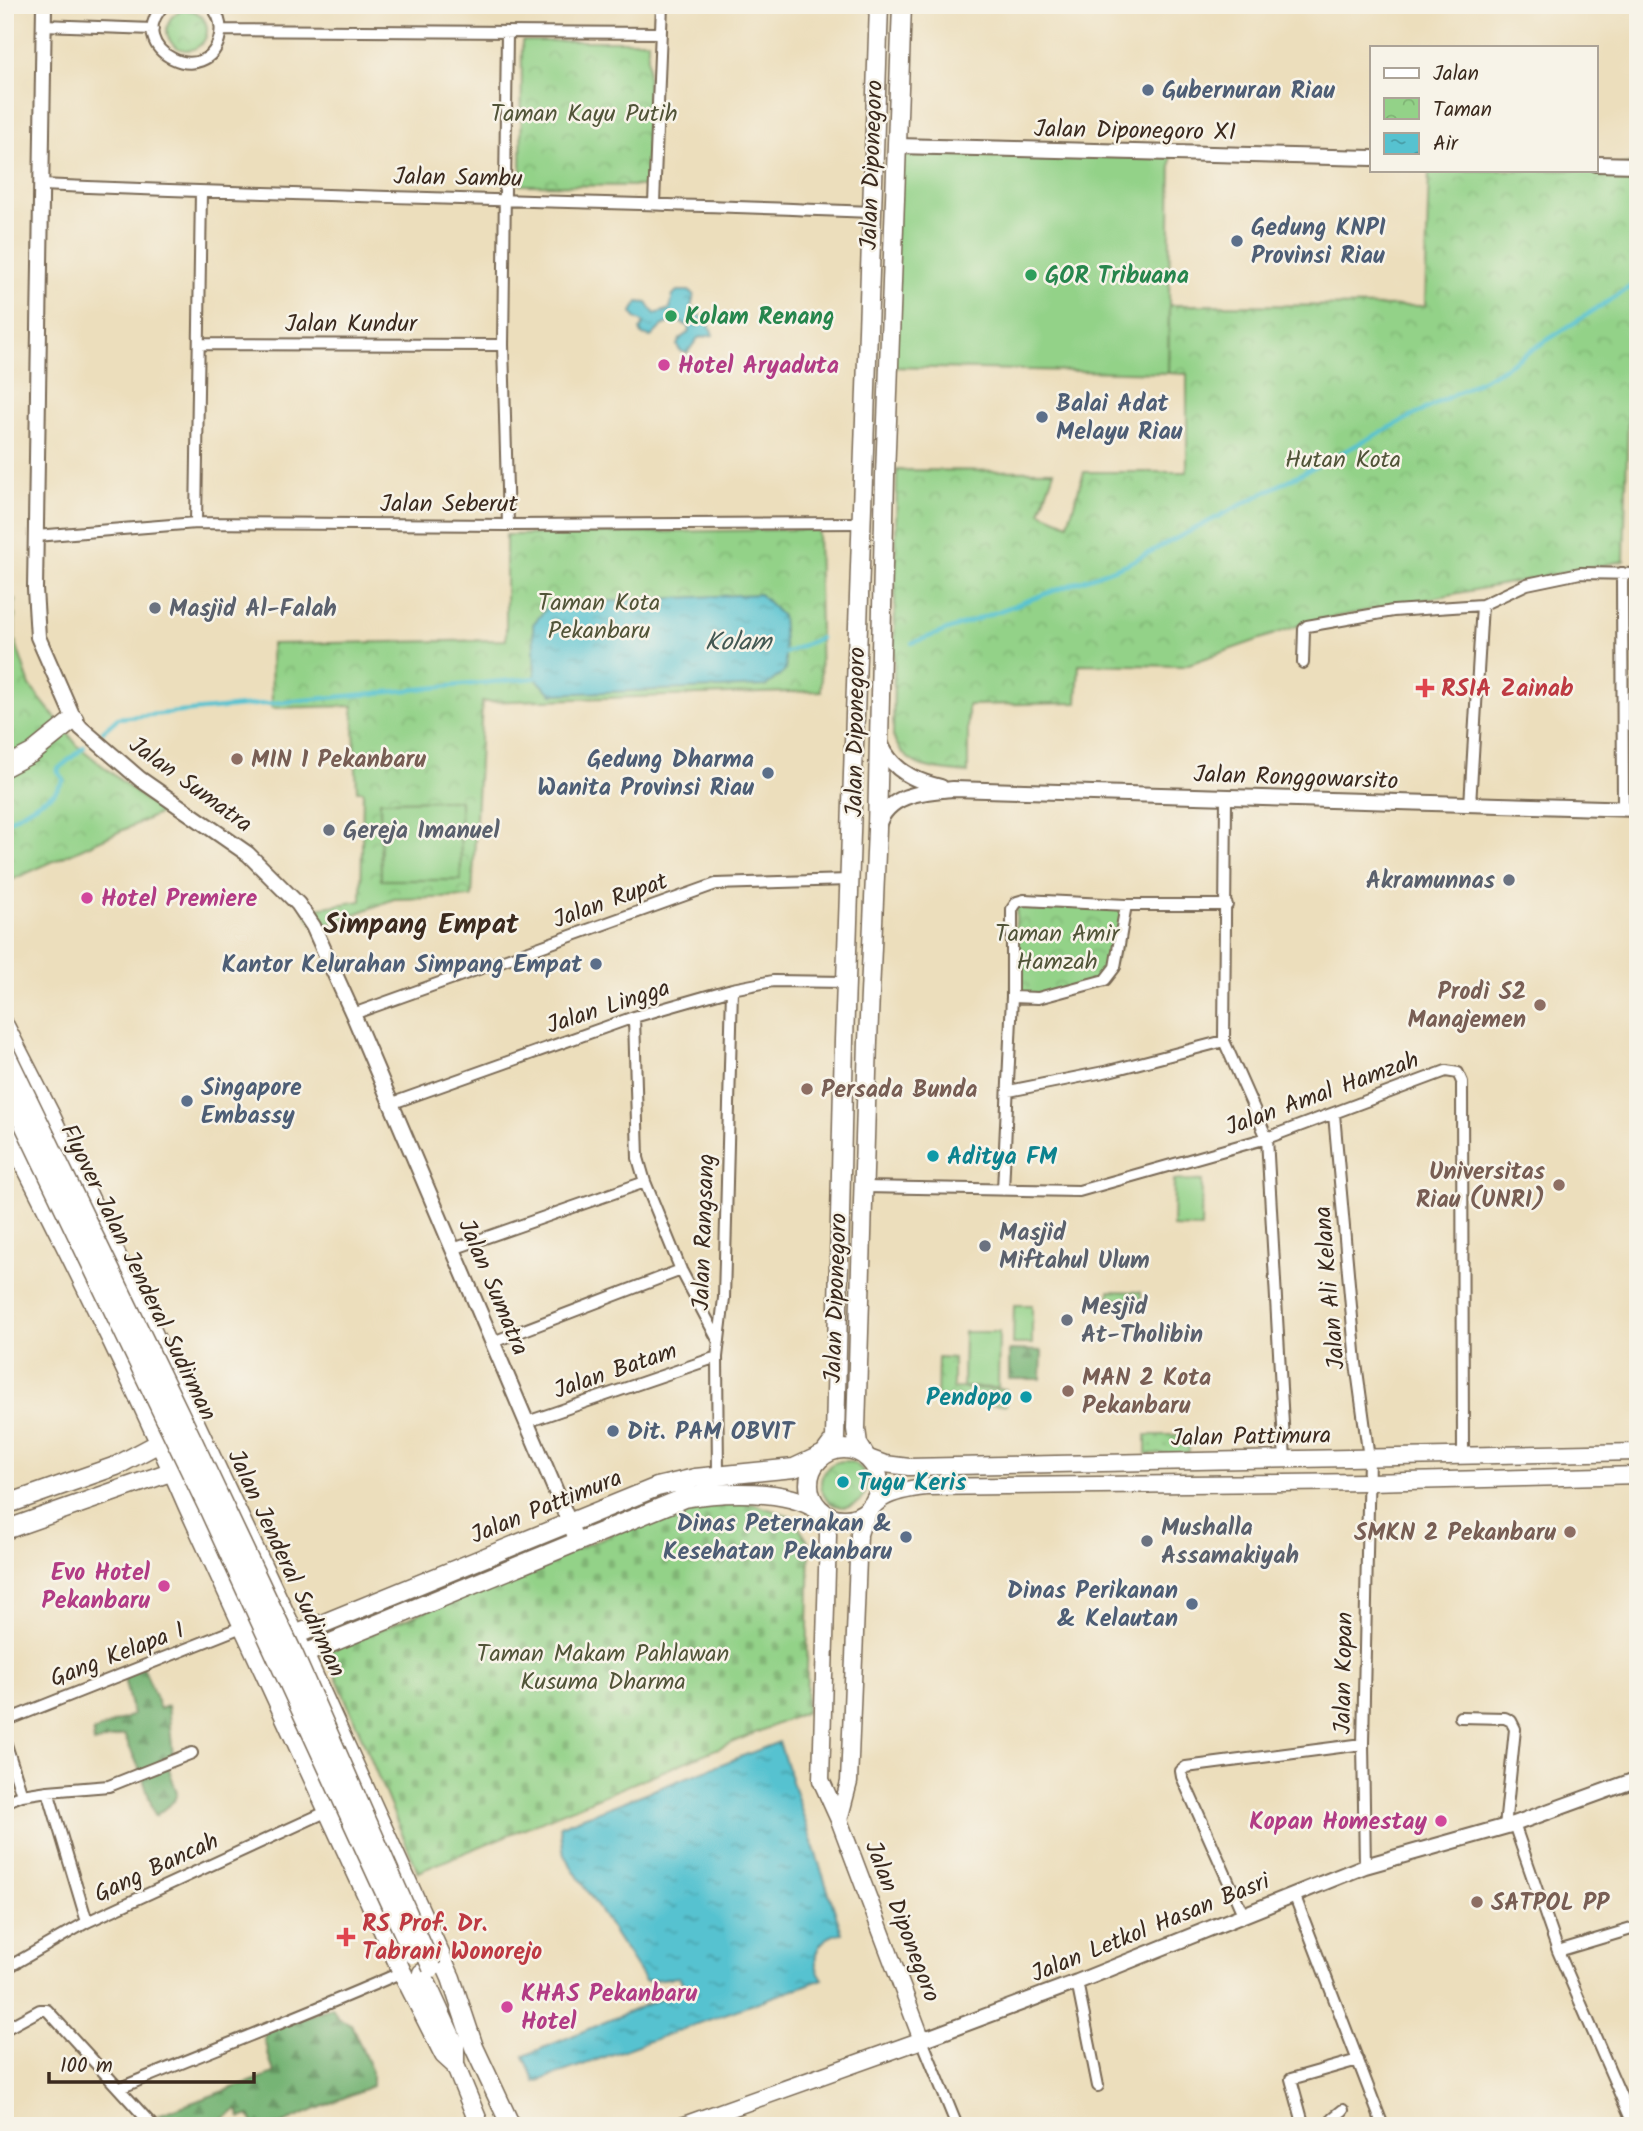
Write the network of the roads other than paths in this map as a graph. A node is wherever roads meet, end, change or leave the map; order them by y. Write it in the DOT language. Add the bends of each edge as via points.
graph roads {
  1 [pos="44,5"];
  2 [pos="164,5"];
  3 [pos="210,5"];
  4 [pos="662,5"];
  5 [pos="879,5"];
  6 [pos="902,5"];
  7 [pos="43,25"];
  8 [pos="153,29"];
  9 [pos="221,30"];
  10 [pos="508,33"];
  11 [pos="661,33"];
  12 [pos="897,146"];
  13 [pos="1370,158"];
  14 [pos="1598,164"];
  15 [pos="1638,165"];
  16 [pos="42,186"];
  17 [pos="201,192"];
  18 [pos="507,200"];
  19 [pos="654,203"];
  20 [pos="872,212"];
  21 [pos="869,317"];
  22 [pos="891,318"];
  23 [pos="199,344"];
  24 [pos="503,345"];
  25 [pos="196,523"];
  26 [pos="863,523"];
  27 [pos="508,525"];
  28 [pos="36,536"];
  29 [pos="1622,573"];
  30 [pos="1638,574"];
  31 [pos="1482,605"];
  32 [pos="1303,663"];
  33 [pos="74,719"];
  34 [pos="880,738"];
  35 [pos="5,768"];
  36 [pos="953,789"];
  37 [pos="1226,798"];
  38 [pos="1470,805"];
  39 [pos="1623,809"];
  40 [pos="1638,809"];
  41 [pos="877,829"];
  42 [pos="849,880"];
  43 [pos="1126,905"];
  44 [pos="1227,905"];
  45 [pos="846,982"];
  46 [pos="732,989"];
  47 [pos="1012,996"];
  48 [pos="353,1014"];
  49 [pos="634,1017"];
  50 [pos="5,1027"];
  51 [pos="844,1040"];
  52 [pos="868,1041"];
  53 [pos="1224,1041"];
  54 [pos="5,1052"];
  55 [pos="5,1085"];
  56 [pos="1009,1091"];
  57 [pos="390,1104"];
  58 [pos="1334,1114"];
  59 [pos="5,1126"];
  60 [pos="1267,1138"];
  61 [pos="645,1182"];
  62 [pos="863,1187"];
  63 [pos="1003,1190"];
  64 [pos="111,1242"];
  65 [pos="453,1249"];
  66 [pos="72,1258"];
  67 [pos="681,1270"];
  68 [pos="718,1340"];
  69 [pos="493,1342"];
  70 [pos="717,1357"];
  71 [pos="527,1422"];
  72 [pos="199,1432"];
  73 [pos="161,1442"];
  74 [pos="187,1449"];
  75 [pos="1638,1452"];
  76 [pos="824,1454"];
  77 [pos="1463,1456"];
  78 [pos="866,1457"];
  79 [pos="212,1458"];
  80 [pos="1369,1458"];
  81 [pos="1284,1460"];
  82 [pos="173,1471"];
  83 [pos="1638,1475"];
  84 [pos="718,1476"];
  85 [pos="1369,1482"];
  86 [pos="5,1505"];
  87 [pos="871,1506"];
  88 [pos="820,1511"];
  89 [pos="569,1522"];
  90 [pos="5,1530"];
  91 [pos="577,1541"];
  92 [pos="244,1626"];
  93 [pos="295,1635"];
  94 [pos="304,1654"];
  95 [pos="1460,1717"];
  96 [pos="5,1721"];
  97 [pos="295,1737"];
  98 [pos="5,1741"];
  99 [pos="1363,1744"];
  100 [pos="192,1753"];
  101 [pos="1638,1779"];
  102 [pos="48,1791"];
  103 [pos="22,1795"];
  104 [pos="5,1802"];
  105 [pos="328,1811"];
  106 [pos="839,1820"];
  107 [pos="1510,1825"];
  108 [pos="1365,1866"];
  109 [pos="1294,1894"];
  110 [pos="1243,1914"];
  111 [pos="87,1922"];
  112 [pos="1638,1927"];
  113 [pos="1558,1951"];
  114 [pos="5,1969"];
  115 [pos="427,1970"];
  116 [pos="402,1972"];
  117 [pos="1077,1982"];
  118 [pos="5,2029"];
  119 [pos="922,2040"];
  120 [pos="474,2047"];
  121 [pos="1358,2060"];
  122 [pos="455,2065"];
  123 [pos="1098,2086"];
  124 [pos="120,2088"];
  125 [pos="1343,2110"];
  126 [pos="1303,2123"];
  127 [pos="153,2126"];
  128 [pos="480,2126"];
  129 [pos="511,2126"];
  130 [pos="681,2126"];
  131 [pos="957,2126"];
  132 [pos="1333,2126"];
  133 [pos="1383,2126"];
  134 [pos="1634,2126"];
  1 -- 7 [label="street, Jalan Sumatra"];
  2 -- 8 [label="street"];
  3 -- 9 [label="street"];
  4 -- 11 [label="street"];
  5 -- 20 [label="main road, Jalan Diponegoro"];
  6 -- 12 [label="main road, Jalan Diponegoro"];
  7 -- 8 [label="street"];
  7 -- 16 [label="street, Jalan Sumatra"];
  8 -- 9 [label="street" via="159,49 176,62 186,63 207,57"];
  9 -- 10 [label="street"];
  10 -- 11 [label="street"];
  10 -- 18 [label="street"];
  11 -- 19 [label="street"];
  12 -- 13 [label="street, Jalan Diponegoro XI"];
  12 -- 22 [label="main road, Jalan Diponegoro"];
  14 -- 15 [label="street"];
  16 -- 17 [label="street, Jalan Sambu"];
  16 -- 28 [label="street, Jalan Sumatra"];
  17 -- 18 [label="street, Jalan Sambu"];
  17 -- 23 [label="street"];
  18 -- 19 [label="street, Jalan Sambu"];
  18 -- 24 [label="street"];
  19 -- 20 [label="street, Jalan Sambu"];
  20 -- 21 [label="main road, Jalan Diponegoro"];
  21 -- 22 [label="main road"];
  21 -- 26 [label="main road, Jalan Diponegoro"];
  22 -- 34 [label="main road, Jalan Diponegoro"];
  23 -- 24 [label="street, Jalan Kundur"];
  23 -- 25 [label="street"];
  24 -- 27 [label="street"];
  25 -- 27 [label="street, Jalan Seberut"];
  25 -- 28 [label="street, Jalan Seberut"];
  26 -- 27 [label="street, Jalan Seberut"];
  26 -- 42 [label="main road, Jalan Diponegoro"];
  28 -- 33 [label="street, Jalan Sumatra" via="38,637"];
  29 -- 30 [label="street"];
  29 -- 31 [label="street" via="1580,573 1527,583"];
  29 -- 39 [label="street"];
  31 -- 32 [label="street" via="1393,611 1307,626"];
  31 -- 38 [label="street"];
  33 -- 35 [label="main road"];
  33 -- 48 [label="street, Jalan Sumatra" via="140,779 248,854 298,904 313,926"];
  34 -- 36 [label="street, Jalan Ronggowarsito" via="887,758 897,768 926,784"];
  34 -- 41 [label="main road, Jalan Diponegoro"];
  36 -- 37 [label="street, Jalan Ronggowarsito"];
  36 -- 41 [label="street, Jalan Ronggowarsito" via="903,798 886,809"];
  37 -- 38 [label="street, Jalan Ronggowarsito"];
  37 -- 44 [label="street"];
  38 -- 39 [label="street, Jalan Ronggowarsito"];
  39 -- 40 [label="street, Jalan Ronggowarsito"];
  41 -- 52 [label="main road, Jalan Diponegoro"];
  42 -- 45 [label="main road, Jalan Diponegoro"];
  42 -- 48 [label="street, Jalan Rupat" via="716,884"];
  43 -- 44 [label="street"];
  43 -- 47 [label="street" via="1115,967 1105,980 1038,998"];
  43 -- 47 [label="street" via="1017,902 1012,909"];
  44 -- 53 [label="street"];
  45 -- 46 [label="street, Jalan Lingga" via="773,981"];
  45 -- 51 [label="main road, Jalan Diponegoro"];
  46 -- 49 [label="street, Jalan Lingga"];
  46 -- 68 [label="street, Jalan Rangsang" via="724,1298"];
  47 -- 56 [label="street"];
  48 -- 57 [label="street, Jalan Sumatra"];
  49 -- 57 [label="street, Jalan Lingga"];
  49 -- 61 [label="street" via="638,1158"];
  50 -- 64 [label="main road, Jalan Jenderal Sudirman"];
  51 -- 52 [label="main road"];
  51 -- 76 [label="main road, Jalan Diponegoro" via="836,1429"];
  52 -- 62 [label="main road, Jalan Diponegoro"];
  53 -- 56 [label="street"];
  53 -- 60 [label="street"];
  54 -- 115 [label="main road, Flyover Jalan Jenderal Sudirman, bridge" via="294,1655"];
  55 -- 115 [label="main road, Flyover Jalan Jenderal Sudirman, bridge" via="214,1520 391,1908"];
  56 -- 63 [label="street"];
  57 -- 65 [label="street, Jalan Sumatra"];
  58 -- 60 [label="street, Jalan Amal Hamzah"];
  58 -- 77 [label="street, Jalan Amal Hamzah" via="1446,1071 1458,1073 1462,1082"];
  58 -- 80 [label="street, Jalan Ali Kelana"];
  59 -- 66 [label="main road"];
  60 -- 63 [label="street, Jalan Amal Hamzah" via="1079,1191"];
  60 -- 81 [label="street"];
  61 -- 65 [label="street"];
  61 -- 67 [label="street"];
  62 -- 63 [label="street, Jalan Amal Hamzah"];
  62 -- 78 [label="main road, Jalan Diponegoro" via="856,1429"];
  64 -- 66 [label="main road" via="134,1311 126,1324 111,1320 93,1284"];
  64 -- 72 [label="main road, Jalan Jenderal Sudirman"];
  65 -- 69 [label="street, Jalan Sumatra"];
  66 -- 73 [label="main road"];
  67 -- 68 [label="street"];
  67 -- 69 [label="street"];
  68 -- 70 [label="street, Jalan Rangsang"];
  69 -- 71 [label="street, Jalan Sumatra"];
  70 -- 71 [label="street, Jalan Batam"];
  70 -- 84 [label="street, Jalan Rangsang"];
  71 -- 89 [label="street, Jalan Sumatra"];
  72 -- 74 [label="main road"];
  72 -- 79 [label="main road, Jalan Jenderal Sudirman"];
  73 -- 74 [label="main road"];
  73 -- 82 [label="main road"];
  73 -- 86 [label="main road" via="116,1466"];
  74 -- 79 [label="main road"];
  74 -- 82 [label="main road"];
  75 -- 77 [label="main road, Jalan Pattimura"];
  76 -- 78 [label="main road" via="845,1448"];
  76 -- 84 [label="main road, Jalan Pattimura" via="794,1468"];
  76 -- 88 [label="main road" via="810,1470 808,1481"];
  77 -- 80 [label="main road, Jalan Pattimura"];
  78 -- 81 [label="main road, Jalan Pattimura" via="909,1467"];
  78 -- 87 [label="main road" via="879,1482"];
  79 -- 93 [label="main road, Jalan Jenderal Sudirman"];
  80 -- 81 [label="main road, Jalan Pattimura"];
  80 -- 85 [label="street, Jalan Ali Kelana"];
  82 -- 90 [label="main road"];
  82 -- 92 [label="main road"];
  83 -- 85 [label="main road, Jalan Pattimura"];
  84 -- 89 [label="main road, Jalan Pattimura" via="668,1483"];
  85 -- 87 [label="main road, Jalan Pattimura" via="926,1488 892,1494"];
  85 -- 99 [label="street, Jalan Kopan"];
  87 -- 88 [label="main road" via="849,1519"];
  87 -- 106 [label="main road, Jalan Diponegoro" via="858,1544 849,1782"];
  88 -- 91 [label="main road, Jalan Pattimura" via="787,1497 696,1496"];
  88 -- 106 [label="main road, Jalan Diponegoro" via="828,1535 821,1780"];
  89 -- 91 [label="street, Jalan Sumatra"];
  89 -- 93 [label="main road, Jalan Pattimura"];
  91 -- 94 [label="main road, Jalan Pattimura"];
  92 -- 96 [label="street, Gang Kelapa I"];
  92 -- 97 [label="main road"];
  93 -- 94 [label="main road, Jalan Jenderal Sudirman"];
  93 -- 97 [label="main road" via="283,1623 267,1590 253,1587 246,1592 244,1606 295,1718"];
  94 -- 120 [label="main road, Jalan Jenderal Sudirman" via="451,1978"];
  95 -- 107 [label="street" via="1505,1718 1515,1729"];
  97 -- 105 [label="main road"];
  98 -- 103 [label="street"];
  99 -- 108 [label="street, Jalan Kopan"];
  99 -- 110 [label="street" via="1181,1771"];
  100 -- 102 [label="street" via="109,1786"];
  101 -- 107 [label="street, Jalan Letkol Hasan Basri"];
  102 -- 103 [label="street"];
  102 -- 111 [label="street"];
  103 -- 104 [label="street"];
  105 -- 111 [label="street, Gang Bancah"];
  105 -- 116 [label="main road"];
  106 -- 119 [label="main road, Jalan Diponegoro"];
  107 -- 108 [label="street, Jalan Letkol Hasan Basri"];
  107 -- 113 [label="street"];
  108 -- 109 [label="street, Jalan Letkol Hasan Basri"];
  109 -- 110 [label="street, Jalan Letkol Hasan Basri"];
  109 -- 121 [label="street"];
  110 -- 117 [label="street, Jalan Letkol Hasan Basri"];
  111 -- 114 [label="street, Gang Bancah"];
  112 -- 113 [label="street"];
  113 -- 134 [label="street"];
  115 -- 120 [label="main road, Flyover Jalan Jenderal Sudirman"];
  115 -- 122 [label="main road, Flyover Jalan Jenderal Sudirman" via="455,2045"];
  116 -- 122 [label="main road" via="444,2055"];
  116 -- 124 [label="street"];
  117 -- 119 [label="street, Jalan Letkol Hasan Basri"];
  117 -- 123 [label="street"];
  118 -- 124 [label="street" via="47,2010"];
  119 -- 130 [label="main road, Jalan Letkol Hasan Basri"];
  119 -- 131 [label="street"];
  120 -- 129 [label="main road, Jalan Jenderal Sudirman"];
  121 -- 126 [label="street" via="1290,2079"];
  121 -- 133 [label="street"];
  122 -- 128 [label="main road"];
  124 -- 127 [label="street"];
  125 -- 132 [label="street" via="1333,2118"];
}
